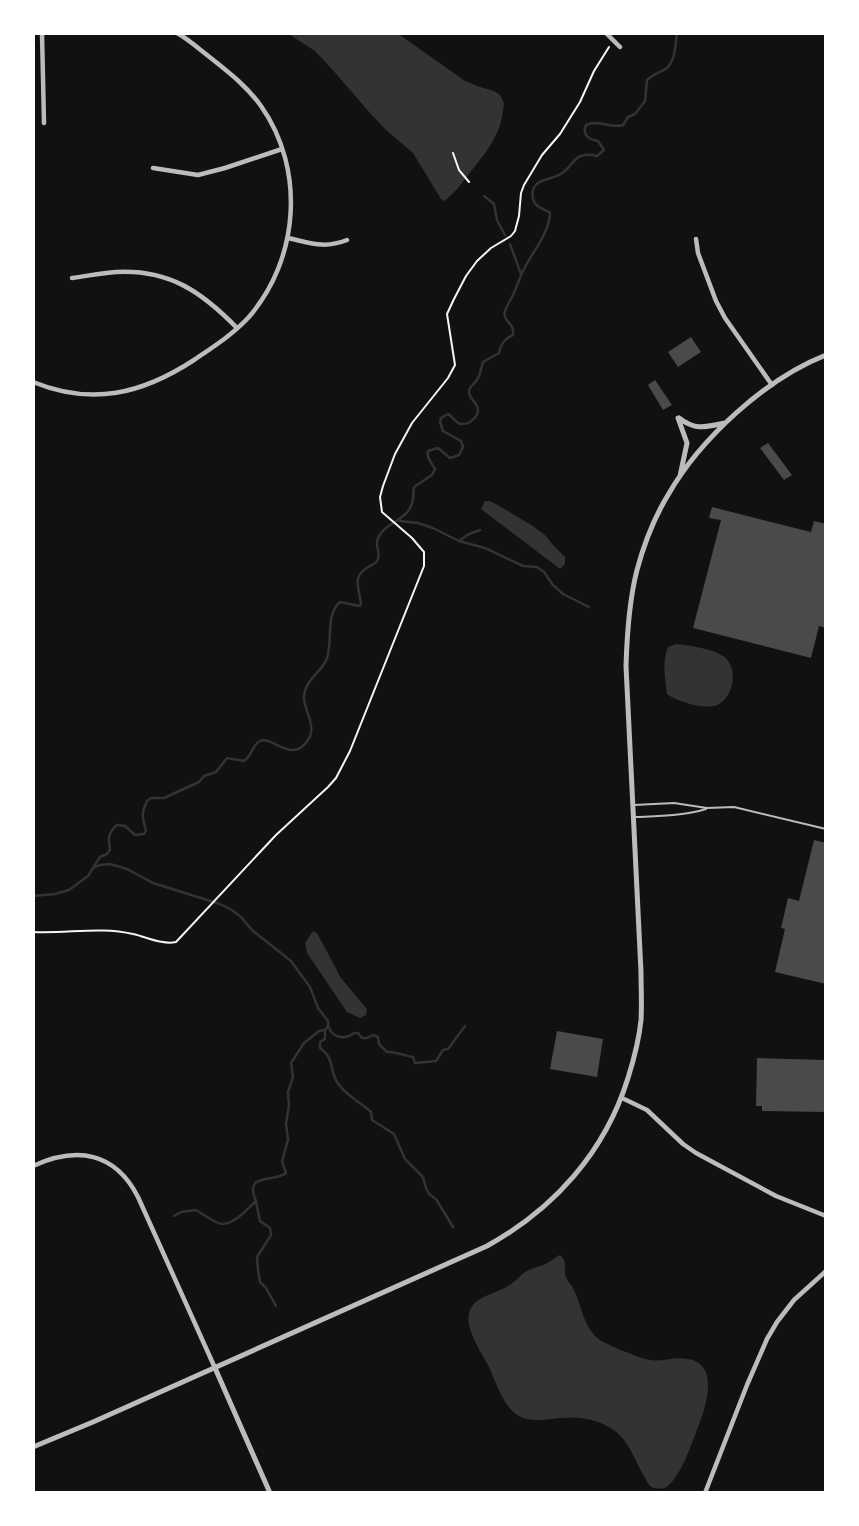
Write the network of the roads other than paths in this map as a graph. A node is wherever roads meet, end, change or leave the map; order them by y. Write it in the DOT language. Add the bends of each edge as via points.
graph roads {
  1 [pos="42,33"];
  2 [pos="177,33"];
  3 [pos="606,33"];
  4 [pos="620,47"];
  5 [pos="44,123"];
  6 [pos="282,149"];
  7 [pos="153,168"];
  8 [pos="288,238"];
  9 [pos="696,239"];
  10 [pos="347,240"];
  11 [pos="72,278"];
  12 [pos="237,328"];
  13 [pos="826,355"];
  14 [pos="33,382"];
  15 [pos="772,385"];
  16 [pos="725,423"];
  17 [pos="680,477"];
  18 [pos="633,805"];
  19 [pos="707,808"];
  20 [pos="634,817"];
  21 [pos="826,829"];
  22 [pos="622,1098"];
  23 [pos="33,1166"];
  24 [pos="826,1216"];
  25 [pos="826,1271"];
  26 [pos="215,1368"];
  27 [pos="33,1447"];
  28 [pos="270,1493"];
  29 [pos="705,1493"];
  1 -- 5 [label="street"];
  2 -- 6 [label="street" via="247,89 261,106"];
  3 -- 4 [label="street"];
  6 -- 7 [label="street" via="198,175"];
  6 -- 8 [label="street" via="292,197"];
  8 -- 10 [label="street" via="330,246"];
  8 -- 12 [label="street" via="273,281"];
  9 -- 15 [label="street" via="720,309"];
  11 -- 12 [label="street" via="114,272 161,276 194,290"];
  12 -- 14 [label="street" via="185,366 137,388 82,394"];
  13 -- 15 [label="street"];
  15 -- 16 [label="street"];
  16 -- 17 [label="street"];
  16 -- 17 [label="street" via="703,428 678,418 687,443"];
  17 -- 18 [label="street" via="654,521 632,594 626,666"];
  18 -- 19 [label="lane" via="674,803"];
  18 -- 20 [label="street"];
  19 -- 20 [label="lane" via="675,816"];
  19 -- 21 [label="lane" via="748,809"];
  20 -- 22 [label="street" via="641,1021"];
  22 -- 24 [label="street" via="647,1110 696,1153 776,1196"];
  22 -- 26 [label="street" via="584,1166 549,1204 509,1234"];
  23 -- 26 [label="street" via="66,1155 84,1155 102,1160 125,1176"];
  25 -- 29 [label="street" via="777,1322"];
  26 -- 27 [label="street"];
  26 -- 28 [label="street"];
}
